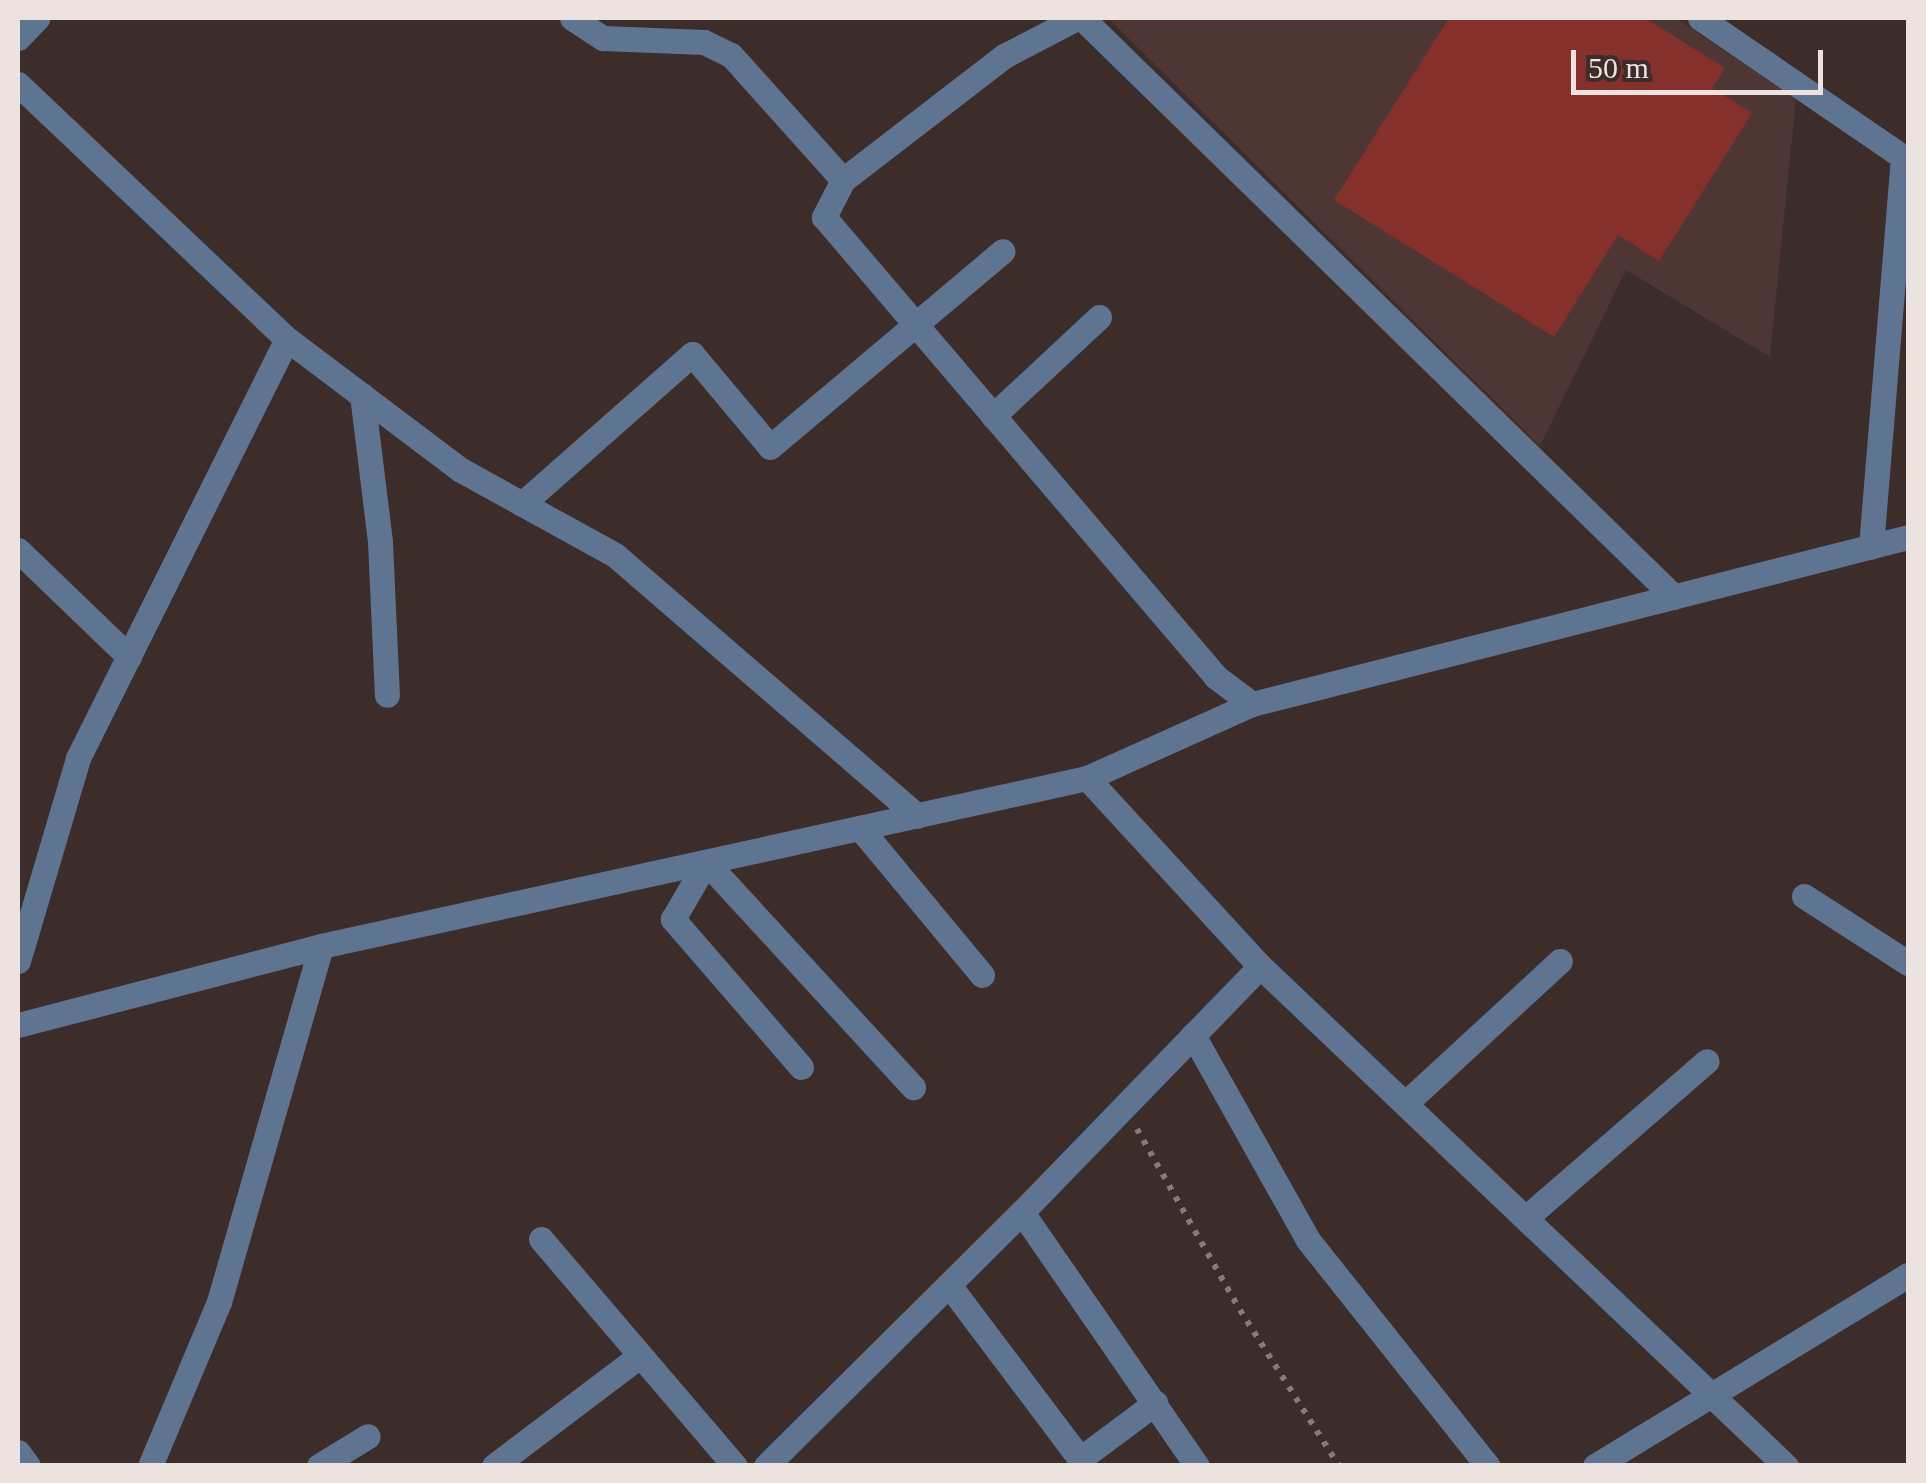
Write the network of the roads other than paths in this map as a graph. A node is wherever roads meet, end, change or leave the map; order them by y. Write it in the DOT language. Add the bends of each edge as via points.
graph roads {
  1 [pos="37,18"];
  2 [pos="572,18"];
  3 [pos="1079,18"];
  4 [pos="1700,18"];
  5 [pos="18,38"];
  6 [pos="18,84"];
  7 [pos="842,180"];
  8 [pos="1003,252"];
  9 [pos="1100,317"];
  10 [pos="915,325"];
  11 [pos="287,339"];
  12 [pos="362,395"];
  13 [pos="993,416"];
  14 [pos="522,504"];
  15 [pos="1908,537"];
  16 [pos="1871,547"];
  17 [pos="18,550"];
  18 [pos="1674,597"];
  19 [pos="129,657"];
  20 [pos="387,696"];
  21 [pos="1252,704"];
  22 [pos="1087,778"];
  23 [pos="917,816"];
  24 [pos="860,828"];
  25 [pos="706,862"];
  26 [pos="1804,896"];
  27 [pos="321,946"];
  28 [pos="18,961"];
  29 [pos="1560,961"];
  30 [pos="1908,964"];
  31 [pos="1260,966"];
  32 [pos="982,975"];
  33 [pos="18,1025"];
  34 [pos="1193,1036"];
  35 [pos="1707,1061"];
  36 [pos="801,1067"];
  37 [pos="913,1087"];
  38 [pos="1407,1102"];
  39 [pos="1022,1212"];
  40 [pos="1529,1216"];
  41 [pos="541,1239"];
  42 [pos="1908,1275"];
  43 [pos="950,1285"];
  44 [pos="637,1358"];
  45 [pos="1711,1393"];
  46 [pos="1155,1404"];
  47 [pos="368,1436"];
  48 [pos="18,1452"];
  49 [pos="28,1466"];
  50 [pos="150,1466"];
  51 [pos="319,1466"];
  52 [pos="494,1466"];
  53 [pos="735,1466"];
  54 [pos="766,1466"];
  55 [pos="1197,1466"];
  56 [pos="1488,1466"];
  57 [pos="1595,1466"];
  58 [pos="1786,1466"];
  1 -- 5 [label="street"];
  2 -- 7 [label="street" via="603,38 704,42 731,55"];
  3 -- 7 [label="street" via="1004,56"];
  3 -- 18 [label="street"];
  4 -- 16 [label="street" via="1903,156"];
  6 -- 11 [label="street"];
  7 -- 10 [label="street" via="824,217"];
  8 -- 10 [label="street"];
  9 -- 13 [label="street"];
  10 -- 13 [label="street"];
  10 -- 14 [label="street" via="770,448 692,354"];
  11 -- 12 [label="street"];
  11 -- 19 [label="street"];
  12 -- 14 [label="street" via="461,470"];
  12 -- 20 [label="street" via="380,542"];
  13 -- 21 [label="street" via="1216,677"];
  14 -- 23 [label="street" via="615,555"];
  15 -- 16 [label="street"];
  16 -- 18 [label="street"];
  17 -- 19 [label="street"];
  18 -- 21 [label="street"];
  19 -- 28 [label="street" via="78,758"];
  21 -- 22 [label="street"];
  22 -- 23 [label="street"];
  22 -- 31 [label="street"];
  23 -- 24 [label="street"];
  24 -- 25 [label="street"];
  24 -- 32 [label="street"];
  25 -- 27 [label="street"];
  25 -- 36 [label="street" via="672,920"];
  25 -- 37 [label="street"];
  26 -- 30 [label="street"];
  27 -- 33 [label="street"];
  27 -- 50 [label="street" via="219,1302"];
  29 -- 38 [label="street"];
  31 -- 34 [label="street"];
  31 -- 38 [label="street"];
  34 -- 39 [label="street"];
  34 -- 56 [label="street" via="1308,1240"];
  35 -- 40 [label="street"];
  38 -- 40 [label="street"];
  39 -- 43 [label="street"];
  39 -- 46 [label="street"];
  40 -- 45 [label="street"];
  41 -- 44 [label="street"];
  42 -- 45 [label="street"];
  43 -- 46 [label="street" via="1080,1458"];
  43 -- 54 [label="street"];
  44 -- 52 [label="street"];
  44 -- 53 [label="street"];
  45 -- 57 [label="street"];
  45 -- 58 [label="street"];
  46 -- 55 [label="street"];
  47 -- 51 [label="street"];
  48 -- 49 [label="street"];
}
